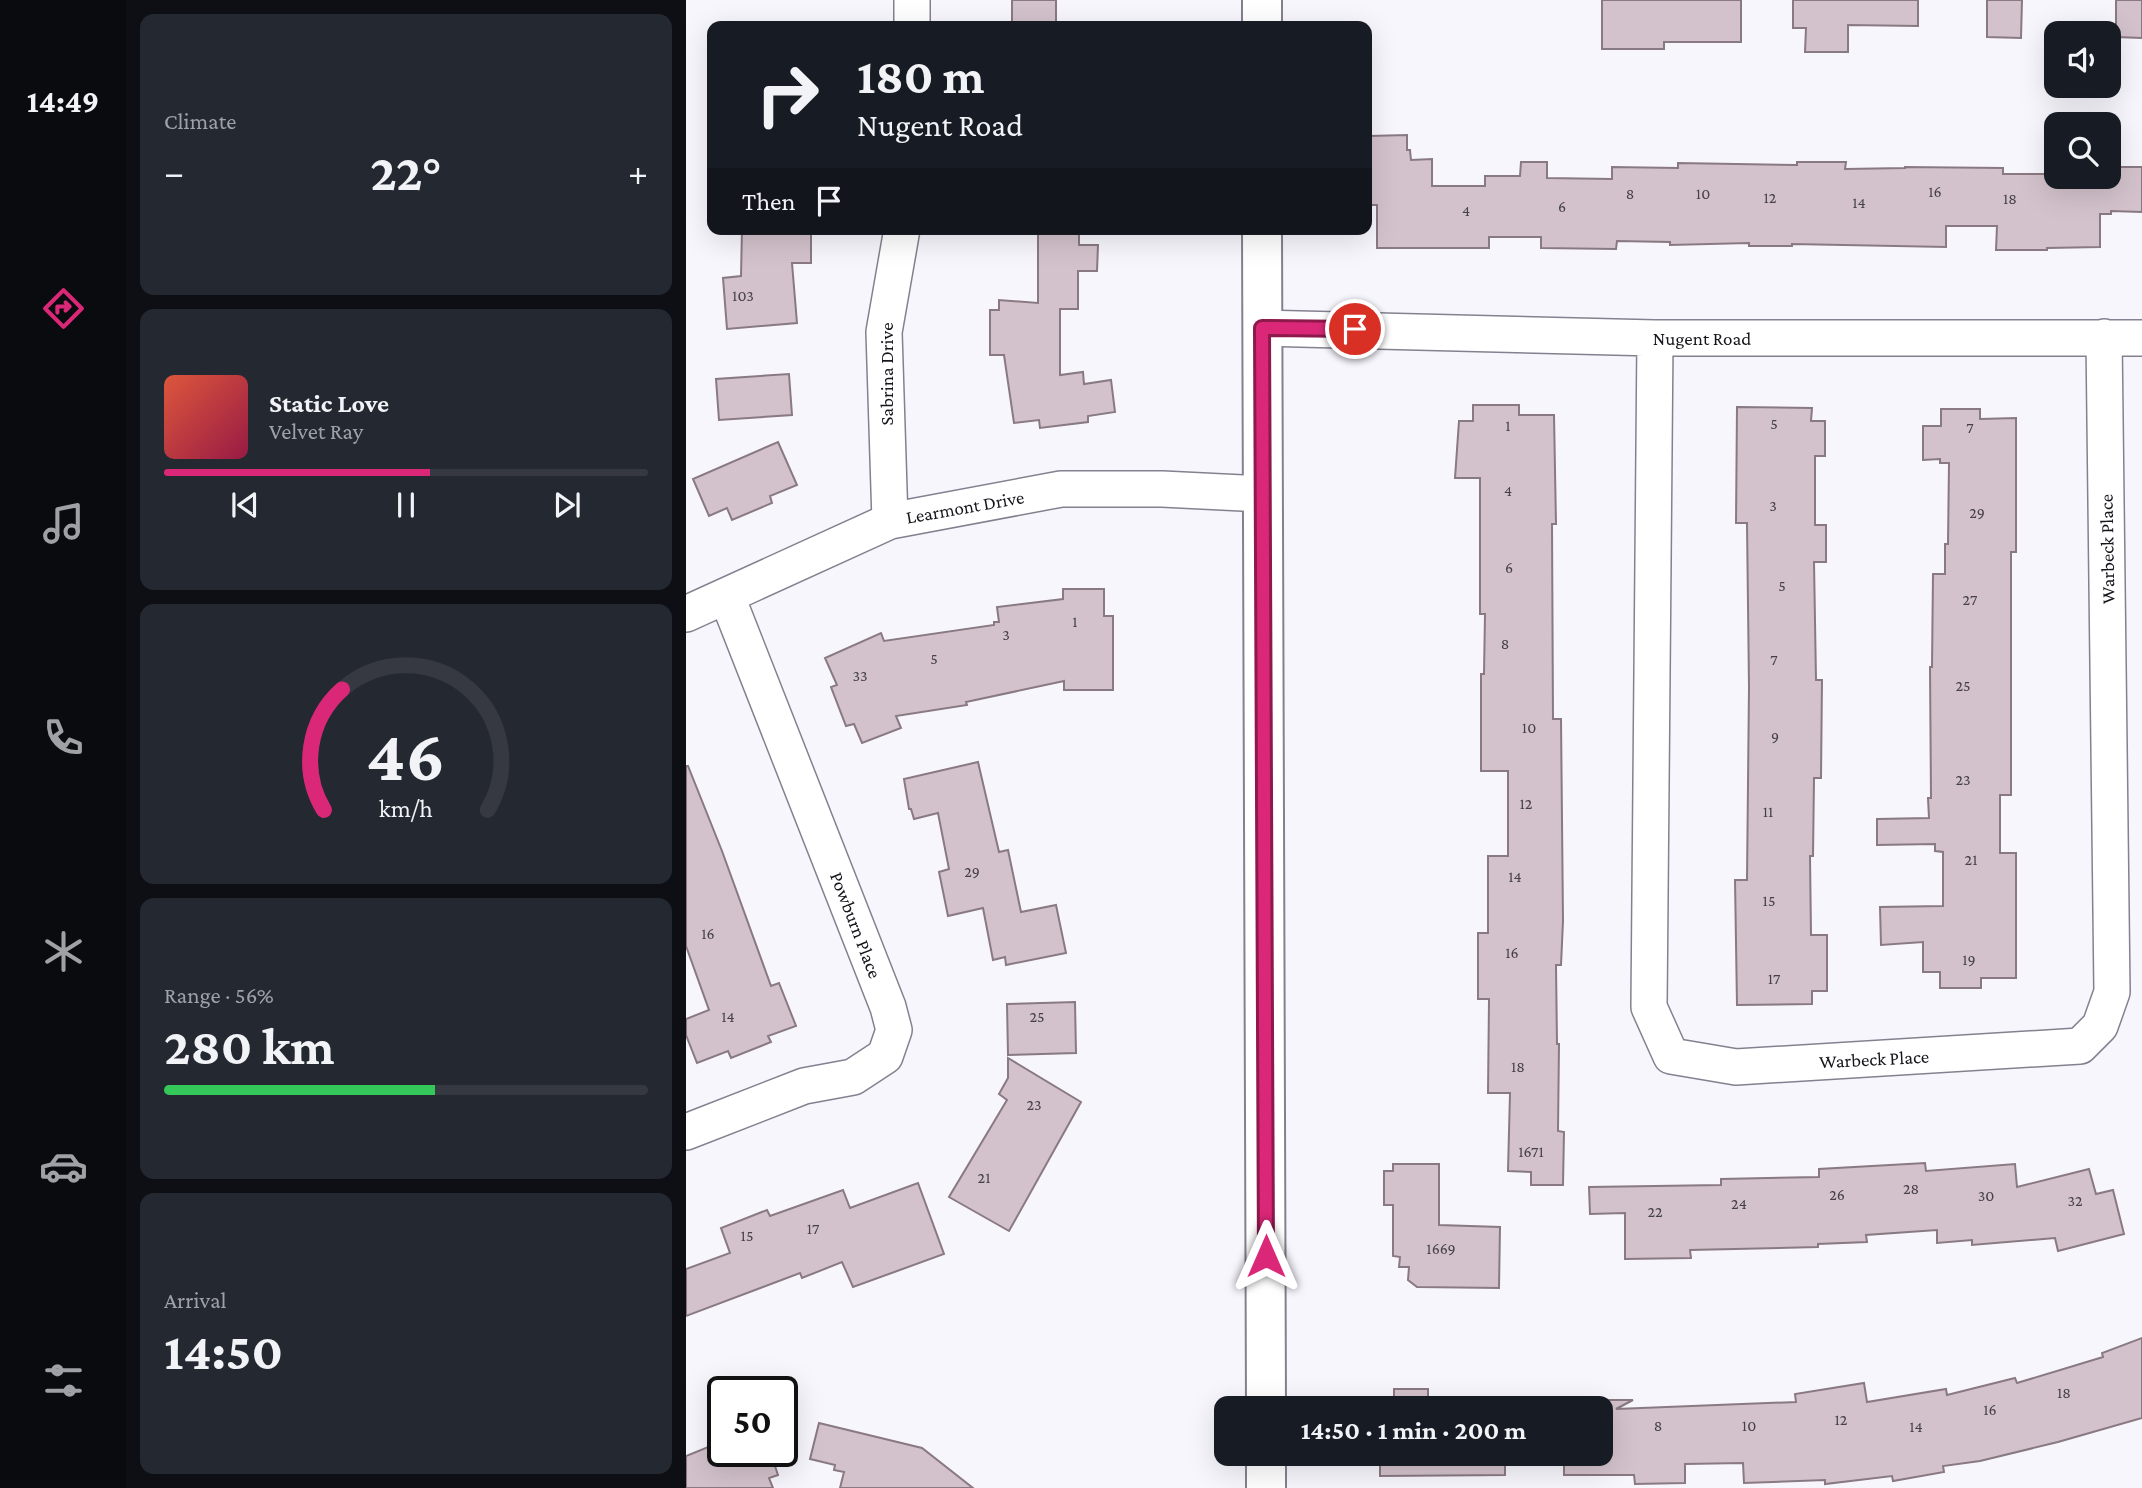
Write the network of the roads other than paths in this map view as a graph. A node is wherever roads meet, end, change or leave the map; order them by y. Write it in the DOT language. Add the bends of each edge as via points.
graph roads {
  1 [pos="912,0"];
  2 [pos="1262,0"];
  3 [pos="912,21"];
  4 [pos="1262,21"];
  5 [pos="901,235"];
  6 [pos="1262,235"];
  7 [pos="1262,328"];
  8 [pos="2104,337"];
  9 [pos="1655,338"];
  10 [pos="2142,338"];
  11 [pos="1263,494"];
  12 [pos="890,521"];
  13 [pos="727,597"];
  14 [pos="686,614"];
  15 [pos="686,1132"];
  16 [pos="1266,1396"];
  17 [pos="1266,1466"];
  18 [pos="1266,1488"];
  1 -- 3 [label="street"];
  2 -- 4 [label="main road"];
  5 -- 12 [label="street, Sabrina Drive" via="884,332"];
  6 -- 7 [label="main road"];
  7 -- 9 [label="street, Nugent Road"];
  7 -- 11 [label="main road"];
  8 -- 9 [label="street, Nugent Road"];
  8 -- 9 [label="street, Warbeck Place" via="2112,992 2100,1026 2080,1046 1736,1067 1671,1056 1650,1007"];
  8 -- 10 [label="street, Nugent Road"];
  11 -- 12 [label="street, Learmont Drive" via="1061,489"];
  11 -- 16 [label="main road"];
  12 -- 13 [label="street, Learmont Drive"];
  13 -- 14 [label="street, Learmont Drive"];
  13 -- 15 [label="street, Powburn Place" via="894,1030 885,1056 853,1077 804,1086"];
  17 -- 18 [label="main road"];
}
